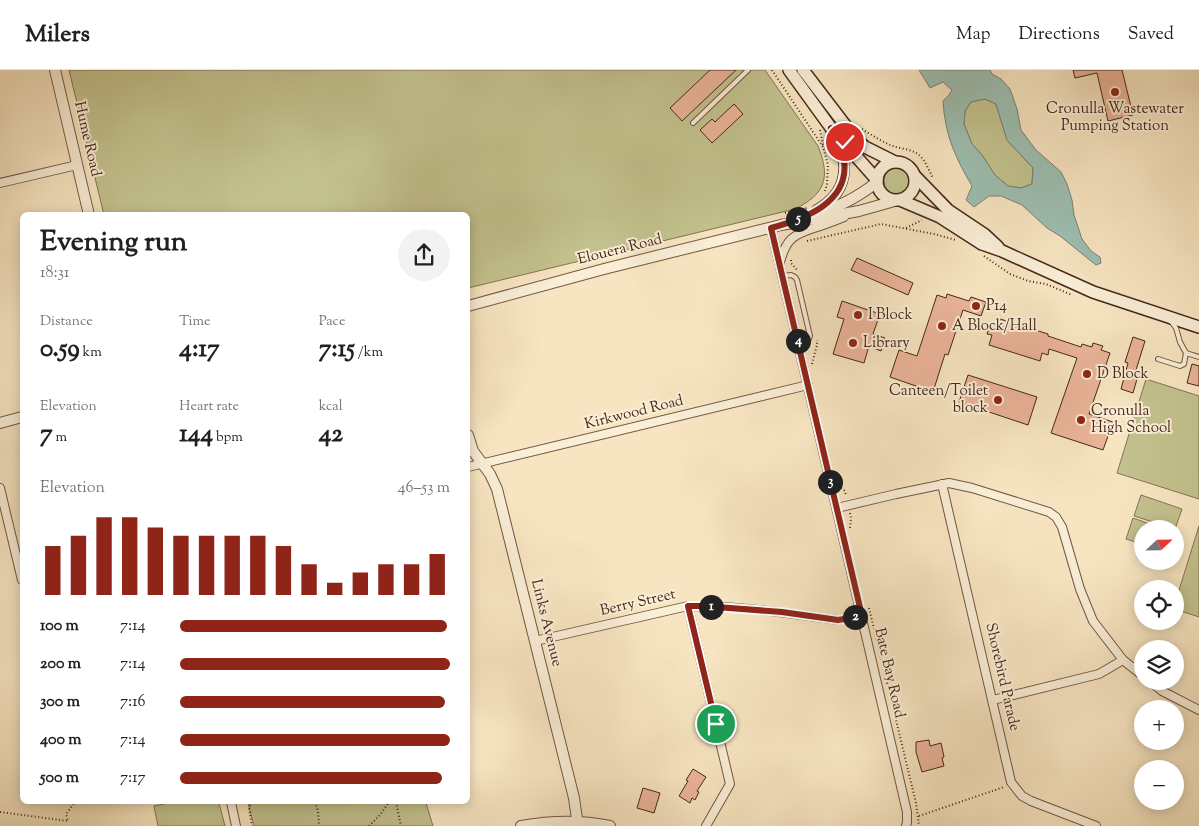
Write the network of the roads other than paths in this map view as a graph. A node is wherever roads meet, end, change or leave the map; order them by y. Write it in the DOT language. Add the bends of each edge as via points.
graph roads {
  1 [pos="55,70"];
  2 [pos="748,70"];
  3 [pos="789,70"];
  4 [pos="803,70"];
  5 [pos="693,123"];
  6 [pos="831,128"];
  7 [pos="893,162"];
  8 [pos="78,165"];
  9 [pos="915,176"];
  10 [pos="877,181"];
  11 [pos="0,183"];
  12 [pos="899,200"];
  13 [pos="809,211"];
  14 [pos="860,211"];
  15 [pos="88,212"];
  16 [pos="776,227"];
  17 [pos="1002,251"];
  18 [pos="779,263"];
  19 [pos="782,276"];
  20 [pos="470,305"];
  21 [pos="1166,316"];
  22 [pos="1199,327"];
  23 [pos="799,345"];
  24 [pos="1186,353"];
  25 [pos="1199,357"];
  26 [pos="1158,359"];
  27 [pos="808,385"];
  28 [pos="20,418"];
  29 [pos="0,423"];
  30 [pos="470,441"];
  31 [pos="482,464"];
  32 [pos="470,467"];
  33 [pos="942,484"];
  34 [pos="0,488"];
  35 [pos="836,508"];
  36 [pos="20,572"];
  37 [pos="688,606"];
  38 [pos="838,620"];
  39 [pos="536,642"];
  40 [pos="1123,660"];
  41 [pos="1134,669"];
  42 [pos="1161,690"];
  43 [pos="993,700"];
  44 [pos="1199,710"];
  45 [pos="231,804"];
  46 [pos="578,824"];
  47 [pos="236,826"];
  48 [pos="520,826"];
  49 [pos="610,826"];
  50 [pos="706,826"];
  51 [pos="906,826"];
  52 [pos="1096,826"];
  1 -- 8 [label="street, Hume Road"];
  2 -- 5 [label="lane"];
  3 -- 6 [label="main road"];
  4 -- 7 [label="main road" via="855,138"];
  6 -- 10 [label="main road"];
  6 -- 13 [label="street" via="845,161 843,181 822,208"];
  7 -- 9 [label="main road" via="906,164"];
  7 -- 10 [label="main road" via="882,168"];
  8 -- 11 [label="street"];
  8 -- 15 [label="street, Hume Road"];
  9 -- 12 [label="main road" via="913,190"];
  9 -- 17 [label="main road" via="948,210 984,234"];
  10 -- 12 [label="main road" via="883,194"];
  10 -- 13 [label="street, Elouera Road" via="851,200 832,208"];
  12 -- 14 [label="street, Elouera Road"];
  12 -- 17 [label="main road" via="932,213 982,244"];
  13 -- 16 [label="street, Elouera Road"];
  14 -- 16 [label="street, Elouera Road"];
  14 -- 18 [label="street" via="800,232 783,250"];
  16 -- 18 [label="street, Bate Bay Road"];
  16 -- 20 [label="street, Elouera Road"];
  17 -- 21 [label="main road" via="1093,292"];
  18 -- 19 [label="street, Bate Bay Road"];
  19 -- 23 [label="street, Bate Bay Road"];
  19 -- 23 [label="lane" via="791,275 797,280 810,336 806,344"];
  21 -- 22 [label="main road"];
  21 -- 24 [label="lane" via="1176,328"];
  23 -- 27 [label="street, Bate Bay Road"];
  24 -- 25 [label="lane"];
  24 -- 26 [label="lane" via="1184,364 1180,366"];
  27 -- 31 [label="street, Kirkwood Road"];
  27 -- 35 [label="street, Bate Bay Road"];
  28 -- 29 [label="street"];
  30 -- 31 [label="street, Links Avenue"];
  31 -- 32 [label="street, Kirkwood Road"];
  31 -- 39 [label="street, Links Avenue" via="497,489"];
  33 -- 35 [label="street"];
  33 -- 40 [label="street" via="972,488 1056,517 1093,621"];
  33 -- 43 [label="street, Shorebird Parade"];
  34 -- 36 [label="street"];
  35 -- 51 [label="street, Bate Bay Road" via="907,812"];
  37 -- 38 [label="street, Berry Street" via="782,612"];
  37 -- 39 [label="street, Berry Street"];
  37 -- 50 [label="street" via="730,784"];
  39 -- 46 [label="street, Links Avenue"];
  40 -- 41 [label="street"];
  40 -- 43 [label="street" via="1099,674"];
  42 -- 44 [label="street"];
  43 -- 52 [label="street, Shorebird Parade" via="1014,787 1031,801"];
  45 -- 47 [label="street"];
  46 -- 48 [label="street"];
  46 -- 49 [label="street"];
}
